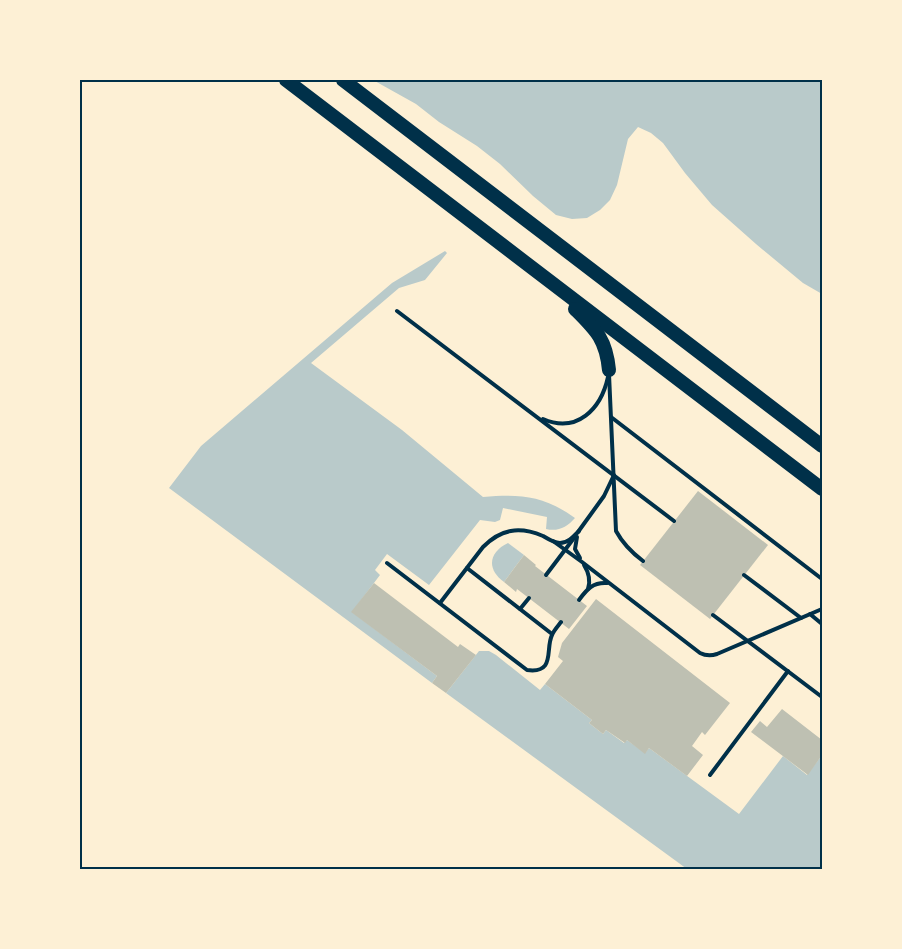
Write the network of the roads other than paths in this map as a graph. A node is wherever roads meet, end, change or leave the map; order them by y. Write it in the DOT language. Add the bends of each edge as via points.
graph roads {
  1 [pos="286,80"];
  2 [pos="343,80"];
  3 [pos="542,275"];
  4 [pos="396,311"];
  5 [pos="609,370"];
  6 [pos="537,417"];
  7 [pos="611,417"];
  8 [pos="822,446"];
  9 [pos="614,474"];
  10 [pos="822,489"];
  11 [pos="674,521"];
  12 [pos="579,531"];
  13 [pos="553,542"];
  14 [pos="565,549"];
  15 [pos="643,561"];
  16 [pos="582,562"];
  17 [pos="387,563"];
  18 [pos="467,568"];
  19 [pos="546,575"];
  20 [pos="744,575"];
  21 [pos="822,579"];
  22 [pos="609,583"];
  23 [pos="588,589"];
  24 [pos="529,598"];
  25 [pos="579,600"];
  26 [pos="440,603"];
  27 [pos="520,609"];
  28 [pos="822,609"];
  29 [pos="810,614"];
  30 [pos="713,615"];
  31 [pos="801,618"];
  32 [pos="561,622"];
  33 [pos="822,624"];
  34 [pos="552,634"];
  35 [pos="747,641"];
  36 [pos="788,671"];
  37 [pos="822,697"];
  38 [pos="710,775"];
  1 -- 3 [label="highway"];
  2 -- 8 [label="highway"];
  3 -- 5 [label="highway" via="602,339"];
  3 -- 10 [label="highway"];
  4 -- 6 [label="lane"];
  5 -- 6 [label="lane" via="601,398 580,419 554,424"];
  5 -- 7 [label="lane"];
  6 -- 9 [label="lane"];
  7 -- 9 [label="lane"];
  7 -- 21 [label="lane"];
  9 -- 11 [label="lane"];
  9 -- 12 [label="lane"];
  9 -- 15 [label="lane" via="616,531 621,542"];
  12 -- 13 [label="lane" via="569,540"];
  12 -- 14 [label="lane"];
  12 -- 16 [label="lane" via="575,549"];
  13 -- 14 [label="lane"];
  13 -- 18 [label="lane" via="525,531 500,533"];
  14 -- 16 [label="lane"];
  14 -- 19 [label="lane"];
  16 -- 22 [label="lane"];
  16 -- 23 [label="lane" via="589,575"];
  17 -- 26 [label="lane"];
  18 -- 26 [label="lane"];
  18 -- 27 [label="lane"];
  20 -- 31 [label="lane"];
  22 -- 23 [label="lane" via="595,583"];
  22 -- 35 [label="lane" via="700,653 711,656"];
  23 -- 25 [label="lane"];
  24 -- 27 [label="lane"];
  26 -- 34 [label="lane" via="527,670 534,671 546,664"];
  27 -- 34 [label="lane"];
  28 -- 29 [label="lane"];
  29 -- 31 [label="lane"];
  29 -- 33 [label="lane"];
  30 -- 35 [label="lane"];
  31 -- 35 [label="lane"];
  32 -- 34 [label="lane"];
  35 -- 36 [label="lane"];
  36 -- 37 [label="lane"];
  36 -- 38 [label="lane"];
}
